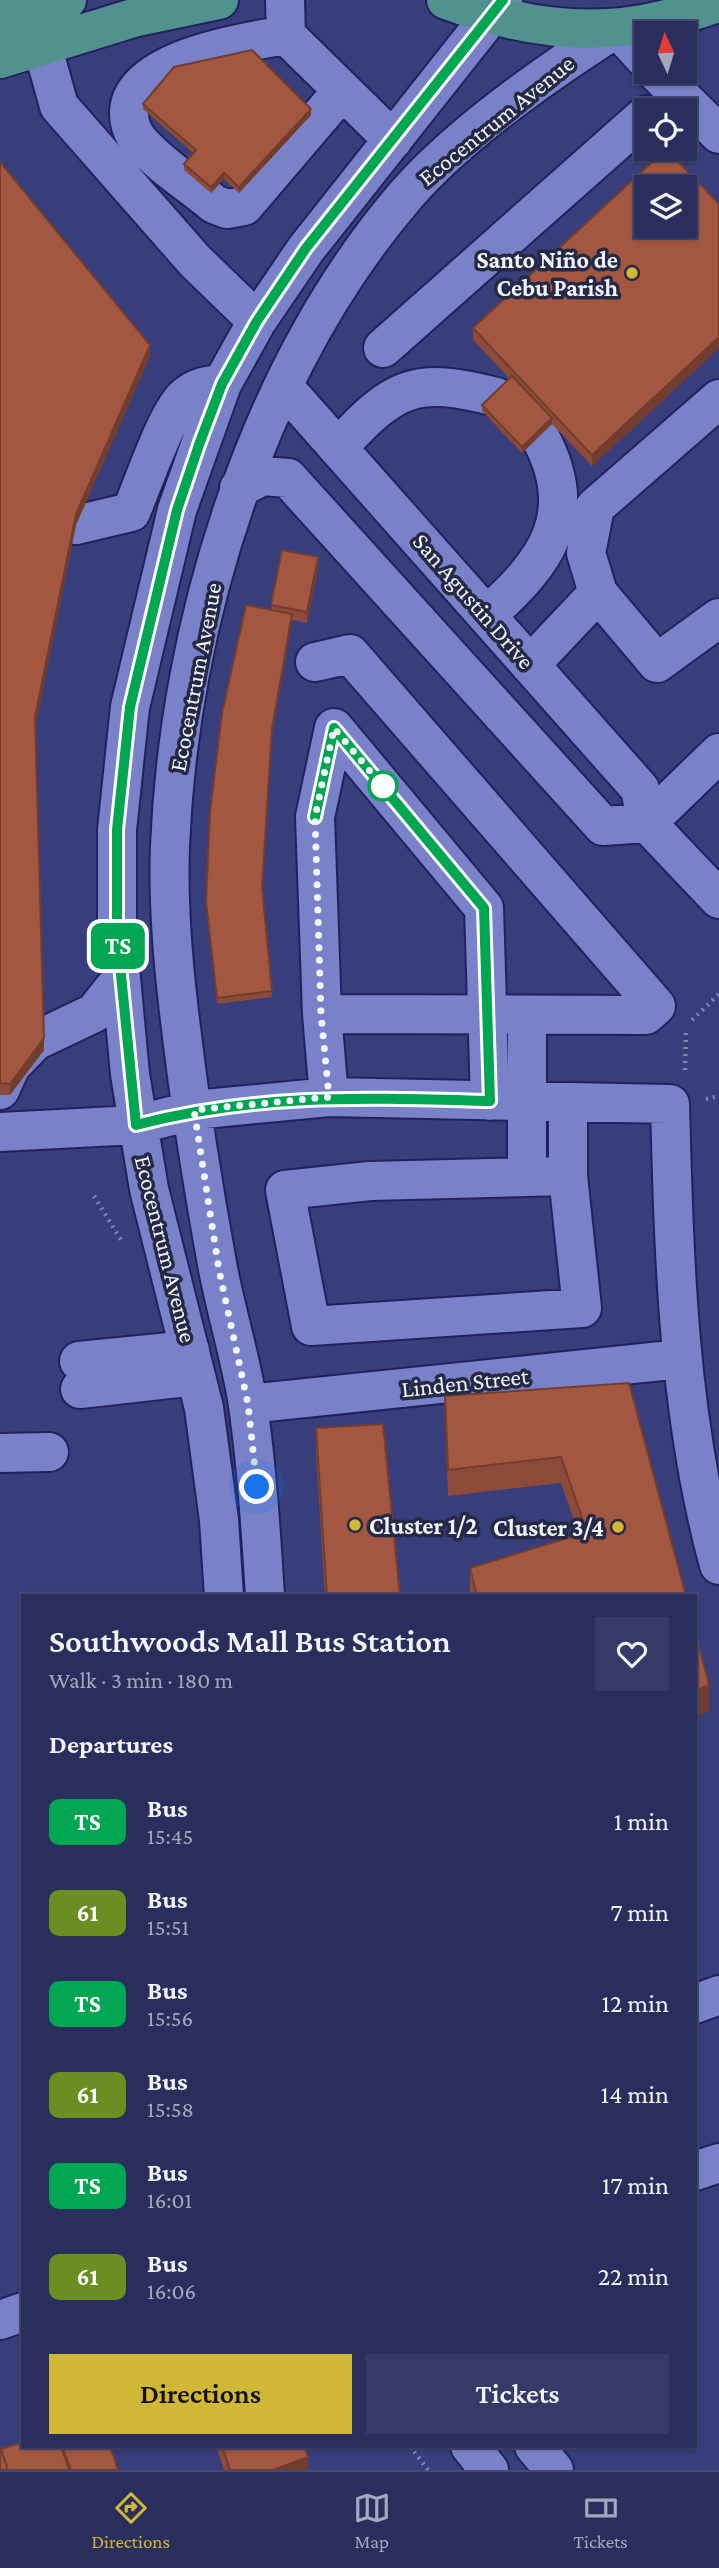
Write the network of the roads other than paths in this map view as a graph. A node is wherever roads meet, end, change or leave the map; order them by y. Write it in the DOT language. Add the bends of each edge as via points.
graph roads {
  1 [pos="67,0"];
  2 [pos="219,0"];
  3 [pos="446,0"];
  4 [pos="719,3"];
  5 [pos="496,7"];
  6 [pos="285,18"];
  7 [pos="0,20"];
  8 [pos="617,28"];
  9 [pos="42,45"];
  10 [pos="634,47"];
  11 [pos="0,58"];
  12 [pos="341,92"];
  13 [pos="656,97"];
  14 [pos="719,134"];
  15 [pos="393,140"];
  16 [pos="257,321"];
  17 [pos="383,348"];
  18 [pos="222,384"];
  19 [pos="284,387"];
  20 [pos="496,397"];
  21 [pos="719,399"];
  22 [pos="540,437"];
  23 [pos="339,447"];
  24 [pos="239,488"];
  25 [pos="76,525"];
  26 [pos="598,593"];
  27 [pos="488,614"];
  28 [pos="719,618"];
  29 [pos="315,662"];
  30 [pos="530,665"];
  31 [pos="719,753"];
  32 [pos="647,824"];
  33 [pos="719,899"];
  34 [pos="121,979"];
  35 [pos="321,1014"];
  36 [pos="489,1014"];
  37 [pos="527,1015"];
  38 [pos="0,1090"];
  39 [pos="329,1097"];
  40 [pos="508,1101"];
  41 [pos="568,1102"];
  42 [pos="194,1110"];
  43 [pos="136,1125"];
  44 [pos="0,1132"];
  45 [pos="527,1176"];
  46 [pos="568,1176"];
  47 [pos="681,1359"];
  48 [pos="193,1363"];
  49 [pos="80,1375"];
  50 [pos="248,1404"];
  51 [pos="49,1452"];
  52 [pos="0,1453"];
  53 [pos="719,1565"];
  54 [pos="224,1594"];
  55 [pos="265,1594"];
  56 [pos="719,1995"];
  57 [pos="697,2003"];
  58 [pos="719,2163"];
  59 [pos="697,2170"];
  60 [pos="21,2313"];
  61 [pos="0,2320"];
  62 [pos="472,2448"];
  63 [pos="536,2448"];
  64 [pos="489,2470"];
  65 [pos="554,2470"];
  1 -- 7 [label="main road"];
  2 -- 9 [label="main road" via="133,18"];
  3 -- 5 [label="main road"];
  4 -- 8 [label="main road"];
  5 -- 8 [label="main road" via="517,23 564,29"];
  5 -- 15 [label="street, Ecocentrum Avenue"];
  6 -- 12 [label="street"];
  6 -- 12 [label="street" via="248,41 160,69 136,88 129,102 128,122 139,142 214,204 227,209 244,206"];
  8 -- 10 [label="street"];
  8 -- 19 [label="street, Ecocentrum Avenue" via="552,70 408,192 364,248"];
  9 -- 11 [label="main road"];
  9 -- 16 [label="street" via="59,106 195,261"];
  12 -- 15 [label="street"];
  13 -- 14 [label="street"];
  13 -- 17 [label="street"];
  15 -- 16 [label="street, Ecocentrum Avenue" via="306,248"];
  16 -- 18 [label="street, Ecocentrum Avenue"];
  18 -- 25 [label="street" via="204,386 184,397 131,512"];
  18 -- 34 [label="street, Ecocentrum Avenue" via="177,510 130,707 117,830"];
  19 -- 23 [label="street, San Agustin Drive"];
  19 -- 24 [label="street, Ecocentrum Avenue"];
  20 -- 23 [label="street" via="444,386 419,387 383,404"];
  21 -- 26 [label="street" via="595,507 586,553"];
  22 -- 27 [label="street" via="555,464 556,517 550,541 523,583"];
  23 -- 27 [label="street, San Agustin Drive"];
  24 -- 32 [label="street" via="263,476 288,478 603,826"];
  24 -- 42 [label="street, Ecocentrum Avenue" via="181,726 172,809 172,928"];
  26 -- 28 [label="street" via="657,663"];
  26 -- 30 [label="street"];
  27 -- 30 [label="street, San Agustin Drive"];
  29 -- 37 [label="street" via="350,654 656,1006 646,1015"];
  30 -- 32 [label="street, San Agustin Drive" via="640,789"];
  31 -- 32 [label="street"];
  32 -- 33 [label="street"];
  34 -- 38 [label="street" via="94,1013 35,1041 11,1066"];
  34 -- 43 [label="street, Ecocentrum Avenue"];
  35 -- 36 [label="street"];
  35 -- 36 [label="street" via="315,817 334,728 484,908"];
  35 -- 39 [label="street"];
  36 -- 37 [label="street"];
  36 -- 40 [label="street"];
  37 -- 40 [label="street"];
  39 -- 40 [label="street"];
  39 -- 42 [label="street"];
  40 -- 41 [label="street"];
  40 -- 45 [label="street"];
  41 -- 46 [label="street"];
  41 -- 47 [label="street" via="678,1091 673,1245"];
  42 -- 43 [label="street"];
  42 -- 50 [label="street, Ecocentrum Avenue" via="219,1270"];
  43 -- 44 [label="street"];
  43 -- 48 [label="street, Ecocentrum Avenue"];
  45 -- 46 [label="street"];
  45 -- 46 [label="street" via="370,1181 285,1190 311,1326 582,1308"];
  47 -- 50 [label="street, Linden Street"];
  47 -- 53 [label="street" via="702,1505"];
  48 -- 49 [label="street"];
  48 -- 54 [label="street, Ecocentrum Avenue" via="204,1408 219,1520"];
  50 -- 55 [label="street, Ecocentrum Avenue"];
  51 -- 52 [label="street"];
  56 -- 57 [label="street"];
  58 -- 59 [label="street"];
  60 -- 61 [label="street"];
  62 -- 64 [label="street"];
  63 -- 65 [label="street"];
}
